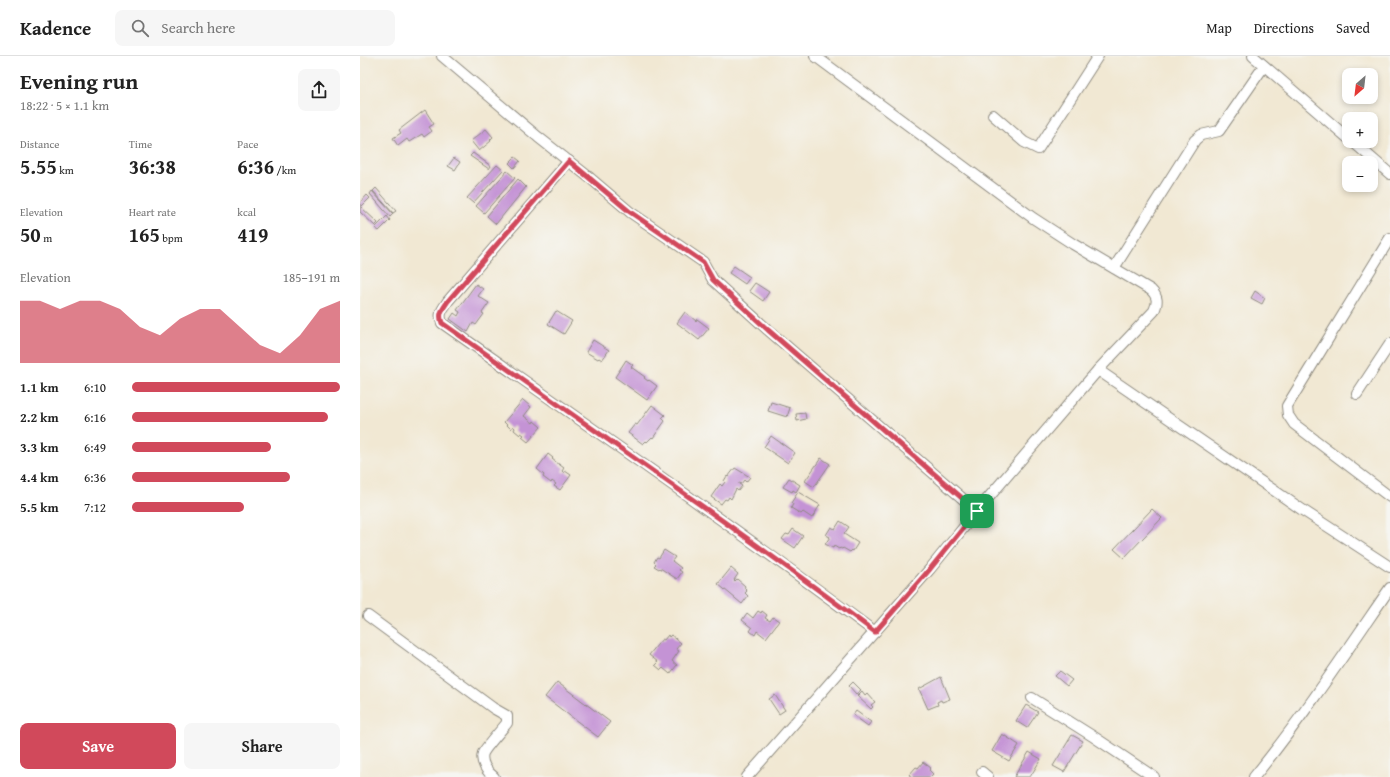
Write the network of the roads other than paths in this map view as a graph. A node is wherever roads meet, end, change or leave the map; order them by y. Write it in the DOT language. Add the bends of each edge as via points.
graph roads {
  1 [pos="442,56"];
  2 [pos="815,56"];
  3 [pos="1098,56"];
  4 [pos="1253,56"];
  5 [pos="1264,66"];
  6 [pos="993,115"];
  7 [pos="1342,133"];
  8 [pos="1360,148"];
  9 [pos="569,161"];
  10 [pos="1390,174"];
  11 [pos="1390,238"];
  12 [pos="1114,268"];
  13 [pos="1390,344"];
  14 [pos="1098,370"];
  15 [pos="1357,394"];
  16 [pos="1390,497"];
  17 [pos="977,511"];
  18 [pos="1390,567"];
  19 [pos="1390,588"];
  20 [pos="368,616"];
  21 [pos="875,632"];
  22 [pos="1032,698"];
  23 [pos="494,777"];
  24 [pos="747,777"];
  25 [pos="1154,777"];
  26 [pos="1254,777"];
  1 -- 9 [label="street"];
  2 -- 12 [label="street" via="1033,218"];
  3 -- 6 [label="street" via="1038,149 1024,142"];
  4 -- 5 [label="street"];
  5 -- 7 [label="street"];
  5 -- 12 [label="street" via="1219,131 1201,135 1195,140"];
  8 -- 10 [label="street"];
  9 -- 17 [label="street" via="630,212 703,262 713,280 768,330"];
  9 -- 21 [label="street" via="448,301 440,312 442,323 785,564"];
  11 -- 16 [label="street" via="1287,406 1288,415 1294,424"];
  12 -- 14 [label="street" via="1151,290 1156,296 1157,303 1154,311"];
  13 -- 15 [label="street"];
  14 -- 17 [label="street"];
  14 -- 18 [label="street" via="1304,512"];
  17 -- 21 [label="street"];
  19 -- 26 [label="street" via="1335,668"];
  20 -- 23 [label="street" via="507,716 507,724 483,753 483,763"];
  21 -- 24 [label="street"];
  22 -- 25 [label="street"];
}
